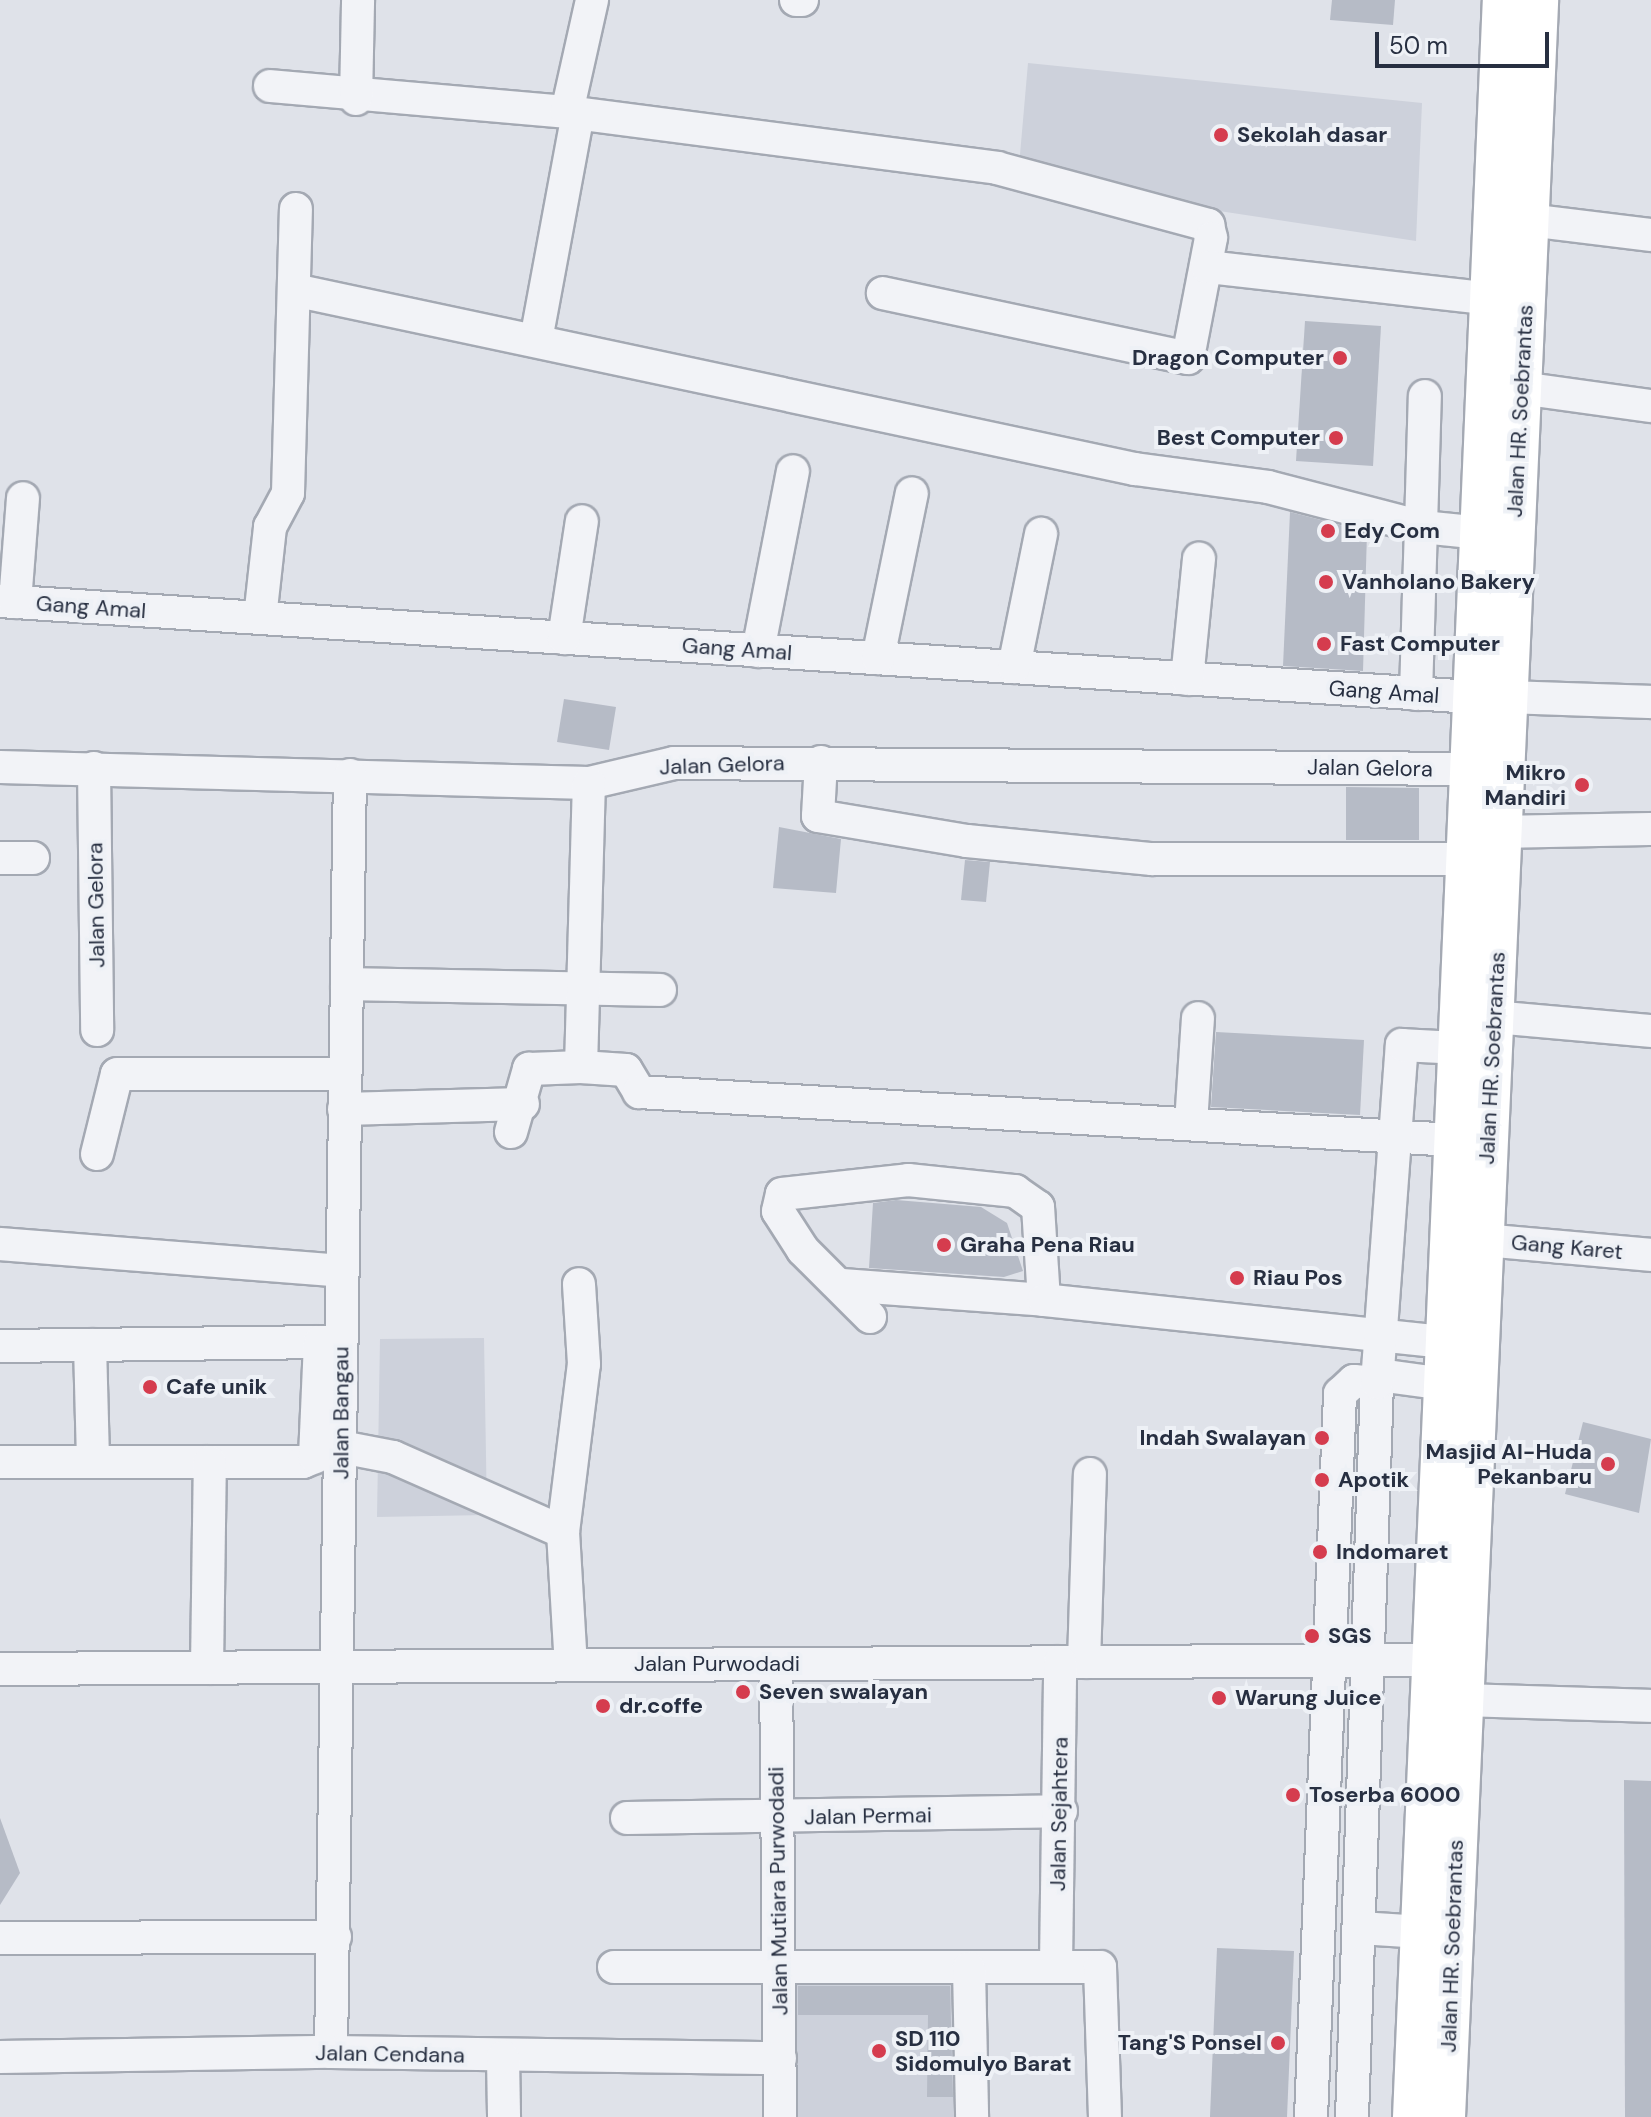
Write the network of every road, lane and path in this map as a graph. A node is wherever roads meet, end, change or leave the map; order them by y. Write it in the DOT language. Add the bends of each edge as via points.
graph roads {
  1 [pos="358,0"];
  2 [pos="592,0"];
  3 [pos="1503,0"];
  4 [pos="1538,0"];
  5 [pos="270,86"];
  6 [pos="356,99"];
  7 [pos="573,113"];
  8 [pos="296,209"];
  9 [pos="1529,220"];
  10 [pos="1651,235"];
  11 [pos="1207,267"];
  12 [pos="294,290"];
  13 [pos="883,293"];
  14 [pos="1491,299"];
  15 [pos="536,340"];
  16 [pos="1521,388"];
  17 [pos="1425,396"];
  18 [pos="1651,406"];
  19 [pos="793,471"];
  20 [pos="912,493"];
  21 [pos="23,498"];
  22 [pos="582,521"];
  23 [pos="1422,527"];
  24 [pos="1482,533"];
  25 [pos="1041,534"];
  26 [pos="1199,559"];
  27 [pos="8,601"];
  28 [pos="260,618"];
  29 [pos="564,638"];
  30 [pos="758,651"];
  31 [pos="878,658"];
  32 [pos="1014,667"];
  33 [pos="1187,679"];
  34 [pos="1416,694"];
  35 [pos="1491,697"];
  36 [pos="1651,702"];
  37 [pos="821,762"];
  38 [pos="0,767"];
  39 [pos="94,768"];
  40 [pos="1471,769"];
  41 [pos="350,775"];
  42 [pos="589,783"];
  43 [pos="1651,829"];
  44 [pos="1502,832"];
  45 [pos="0,858"];
  46 [pos="33,858"];
  47 [pos="1468,859"];
  48 [pos="347,984"];
  49 [pos="585,986"];
  50 [pos="660,990"];
  51 [pos="1494,1017"];
  52 [pos="1198,1018"];
  53 [pos="97,1030"];
  54 [pos="1651,1031"];
  55 [pos="1460,1048"];
  56 [pos="581,1067"];
  57 [pos="345,1074"];
  58 [pos="344,1109"];
  59 [pos="1191,1123"];
  60 [pos="1399,1137"];
  61 [pos="1455,1140"];
  62 [pos="97,1154"];
  63 [pos="1484,1240"];
  64 [pos="0,1244"];
  65 [pos="1651,1255"];
  66 [pos="342,1271"];
  67 [pos="579,1284"];
  68 [pos="842,1285"];
  69 [pos="1044,1300"];
  70 [pos="870,1317"];
  71 [pos="1382,1339"];
  72 [pos="330,1342"];
  73 [pos="1446,1342"];
  74 [pos="90,1345"];
  75 [pos="0,1346"];
  76 [pos="1378,1379"];
  77 [pos="1445,1384"];
  78 [pos="341,1447"];
  79 [pos="0,1462"];
  80 [pos="93,1462"];
  81 [pos="210,1462"];
  82 [pos="1090,1474"];
  83 [pos="563,1532"];
  84 [pos="1330,1660"];
  85 [pos="1372,1660"];
  86 [pos="1435,1660"];
  87 [pos="1072,1662"];
  88 [pos="776,1664"];
  89 [pos="571,1665"];
  90 [pos="341,1667"];
  91 [pos="207,1668"];
  92 [pos="0,1669"];
  93 [pos="1463,1700"];
  94 [pos="1651,1706"];
  95 [pos="1061,1811"];
  96 [pos="627,1818"];
  97 [pos="777,1818"];
  98 [pos="1319,1918"];
  99 [pos="1360,1924"];
  100 [pos="1422,1932"];
  101 [pos="335,1937"];
  102 [pos="0,1938"];
  103 [pos="1056,1965"];
  104 [pos="614,1967"];
  105 [pos="779,1968"];
  106 [pos="969,1968"];
  107 [pos="331,2052"];
  108 [pos="0,2057"];
  109 [pos="503,2057"];
  110 [pos="780,2058"];
  111 [pos="504,2117"];
  112 [pos="780,2117"];
  113 [pos="972,2117"];
  114 [pos="1105,2117"];
  115 [pos="1311,2117"];
  116 [pos="1352,2117"];
  117 [pos="1413,2117"];
  118 [pos="1445,2117"];
  1 -- 6 [label="street"];
  2 -- 7 [label="street"];
  3 -- 14 [label="main road, Jalan HR. Soebrantas"];
  4 -- 9 [label="main road, Jalan HR. Soebrantas"];
  5 -- 6 [label="street"];
  6 -- 7 [label="street"];
  7 -- 11 [label="street" via="997,168 1208,225"];
  7 -- 15 [label="street"];
  8 -- 12 [label="street"];
  9 -- 10 [label="street"];
  9 -- 16 [label="main road, Jalan HR. Soebrantas"];
  11 -- 13 [label="street" via="1188,358"];
  11 -- 14 [label="street"];
  12 -- 15 [label="street"];
  12 -- 28 [label="street" via="288,493 270,527"];
  14 -- 24 [label="main road, Jalan HR. Soebrantas"];
  15 -- 23 [label="street" via="1135,469 1268,487"];
  16 -- 18 [label="street"];
  16 -- 35 [label="main road, Jalan HR. Soebrantas"];
  17 -- 23 [label="street"];
  19 -- 30 [label="street"];
  20 -- 31 [label="street"];
  21 -- 27 [label="street"];
  22 -- 29 [label="street"];
  23 -- 24 [label="street"];
  23 -- 34 [label="street"];
  24 -- 35 [label="main road, Jalan HR. Soebrantas"];
  25 -- 32 [label="street"];
  26 -- 33 [label="street"];
  27 -- 28 [label="street, Gang Amal"];
  28 -- 29 [label="street, Gang Amal"];
  29 -- 30 [label="street, Gang Amal"];
  30 -- 31 [label="street, Gang Amal"];
  31 -- 32 [label="street, Gang Amal"];
  32 -- 33 [label="street, Gang Amal"];
  33 -- 34 [label="street, Gang Amal"];
  34 -- 35 [label="street, Gang Amal"];
  35 -- 36 [label="street, Gang Amal"];
  35 -- 40 [label="main road, Jalan HR. Soebrantas"];
  35 -- 44 [label="main road, Jalan HR. Soebrantas"];
  37 -- 40 [label="street, Jalan Gelora"];
  37 -- 42 [label="street, Jalan Gelora" via="674,763"];
  37 -- 47 [label="street" via="818,816 967,841 1152,859"];
  38 -- 39 [label="street"];
  39 -- 41 [label="street, Jalan Gelora"];
  39 -- 53 [label="street, Jalan Gelora"];
  40 -- 47 [label="main road, Jalan HR. Soebrantas"];
  41 -- 42 [label="street, Jalan Gelora"];
  41 -- 48 [label="street, Jalan Bangau"];
  42 -- 49 [label="street"];
  43 -- 44 [label="street"];
  44 -- 51 [label="main road, Jalan HR. Soebrantas"];
  45 -- 46 [label="street"];
  47 -- 55 [label="main road, Jalan HR. Soebrantas"];
  48 -- 49 [label="street"];
  48 -- 57 [label="street, Jalan Bangau"];
  49 -- 50 [label="street"];
  49 -- 56 [label="street"];
  51 -- 54 [label="street"];
  51 -- 63 [label="main road, Jalan HR. Soebrantas"];
  52 -- 59 [label="street"];
  55 -- 60 [label="street" via="1402,1045"];
  55 -- 61 [label="main road, Jalan HR. Soebrantas"];
  56 -- 58 [label="street" via="529,1069 517,1118"];
  56 -- 59 [label="street" via="626,1070 639,1092"];
  57 -- 58 [label="street, Jalan Bangau"];
  57 -- 62 [label="street" via="117,1074"];
  58 -- 66 [label="street, Jalan Bangau"];
  59 -- 60 [label="street"];
  60 -- 61 [label="street"];
  60 -- 71 [label="street"];
  61 -- 73 [label="main road, Jalan HR. Soebrantas"];
  63 -- 65 [label="street, Gang Karet"];
  63 -- 93 [label="main road, Jalan HR. Soebrantas"];
  64 -- 66 [label="street"];
  66 -- 72 [label="street, Jalan Bangau"];
  67 -- 83 [label="street" via="584,1364"];
  68 -- 69 [label="street"];
  68 -- 69 [label="street" via="803,1250 775,1201 908,1180 1029,1198 1045,1235"];
  68 -- 70 [label="street"];
  69 -- 71 [label="street"];
  71 -- 73 [label="street"];
  71 -- 76 [label="street"];
  72 -- 74 [label="street"];
  72 -- 78 [label="street, Jalan Bangau"];
  72 -- 81 [label="street" via="315,1457"];
  73 -- 77 [label="main road, Jalan HR. Soebrantas"];
  74 -- 75 [label="street"];
  74 -- 80 [label="street"];
  76 -- 77 [label="street"];
  76 -- 84 [label="street" via="1354,1381 1340,1394"];
  76 -- 85 [label="street"];
  77 -- 86 [label="main road, Jalan HR. Soebrantas"];
  78 -- 83 [label="street" via="393,1457"];
  78 -- 90 [label="street, Jalan Bangau"];
  79 -- 80 [label="street"];
  80 -- 81 [label="street"];
  81 -- 91 [label="street"];
  82 -- 87 [label="street, Jalan Sejahtera"];
  83 -- 89 [label="street"];
  84 -- 85 [label="street, Jalan Purwodadi"];
  84 -- 87 [label="street, Jalan Purwodadi"];
  84 -- 98 [label="street"];
  85 -- 86 [label="street, Jalan Purwodadi"];
  85 -- 99 [label="street"];
  86 -- 100 [label="main road, Jalan HR. Soebrantas"];
  87 -- 88 [label="street, Jalan Purwodadi"];
  87 -- 95 [label="street, Jalan Sejahtera"];
  88 -- 89 [label="street, Jalan Purwodadi"];
  88 -- 97 [label="street, Jalan Mutiara Purwodadi"];
  89 -- 90 [label="street, Jalan Purwodadi"];
  90 -- 91 [label="street, Jalan Purwodadi"];
  90 -- 101 [label="street, Jalan Bangau"];
  91 -- 92 [label="street, Jalan Purwodadi"];
  93 -- 94 [label="street"];
  93 -- 118 [label="main road, Jalan HR. Soebrantas"];
  95 -- 97 [label="street, Jalan Permai"];
  95 -- 103 [label="street, Jalan Sejahtera"];
  96 -- 97 [label="street, Jalan Permai"];
  97 -- 105 [label="street, Jalan Mutiara Purwodadi"];
  98 -- 99 [label="street"];
  98 -- 115 [label="street"];
  99 -- 100 [label="street"];
  99 -- 116 [label="street"];
  100 -- 117 [label="main road, Jalan HR. Soebrantas"];
  101 -- 102 [label="street"];
  101 -- 107 [label="street, Jalan Bangau"];
  103 -- 106 [label="street"];
  103 -- 114 [label="street" via="1100,1967 1104,1977"];
  104 -- 105 [label="street"];
  105 -- 106 [label="street"];
  105 -- 110 [label="street, Jalan Mutiara Purwodadi"];
  106 -- 113 [label="street"];
  107 -- 108 [label="street, Jalan Cendana"];
  107 -- 109 [label="street, Jalan Cendana"];
  109 -- 110 [label="street, Jalan Cendana"];
  109 -- 111 [label="street"];
  110 -- 112 [label="street, Jalan Mutiara Purwodadi"];
}
